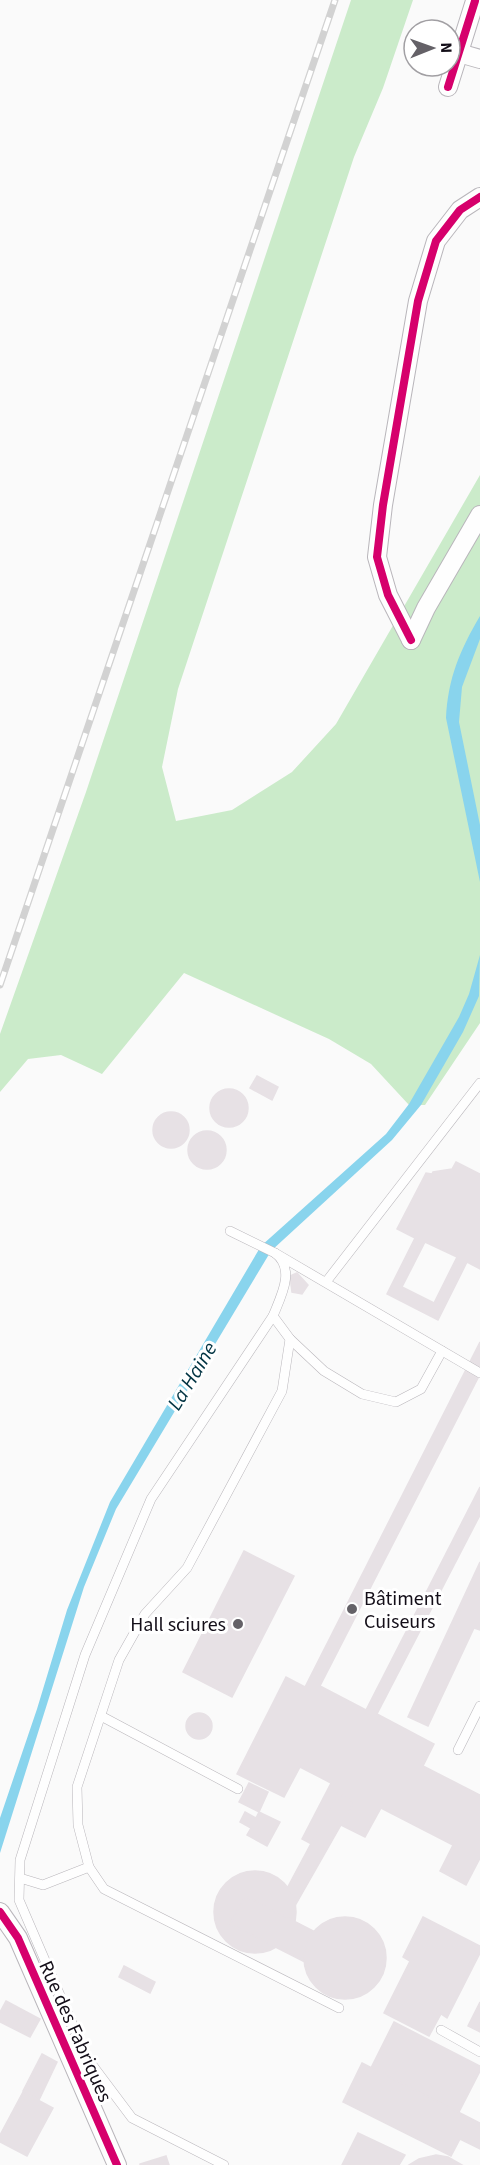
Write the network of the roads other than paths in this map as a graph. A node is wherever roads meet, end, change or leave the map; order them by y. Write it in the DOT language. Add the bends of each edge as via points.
graph roads {
  1 [pos="475,1"];
  2 [pos="462,43"];
  3 [pos="462,54"];
  4 [pos="480,59"];
  5 [pos="451,78"];
  6 [pos="448,87"];
  7 [pos="480,197"];
  8 [pos="480,515"];
  9 [pos="480,1083"];
  10 [pos="230,1231"];
  11 [pos="275,1253"];
  12 [pos="326,1282"];
  13 [pos="273,1316"];
  14 [pos="290,1339"];
  15 [pos="442,1351"];
  16 [pos="480,1373"];
  17 [pos="480,1706"];
  18 [pos="101,1716"];
  19 [pos="458,1750"];
  20 [pos="238,1789"];
  21 [pos="88,1867"];
  22 [pos="20,1878"];
  23 [pos="0,1912"];
  24 [pos="339,2008"];
  25 [pos="441,2031"];
  26 [pos="480,2052"];
  27 [pos="117,2165"];
  28 [pos="225,2165"];
  1 -- 2 [label="street"];
  3 -- 4 [label="street"];
  5 -- 6 [label="street"];
  7 -- 8 [label="street" via="460,210 436,240 418,301 383,505 377,557 388,595 411,640"];
  9 -- 12 [label="lane"];
  10 -- 11 [label="lane"];
  11 -- 12 [label="lane"];
  11 -- 13 [label="lane" via="286,1268 285,1286"];
  12 -- 15 [label="lane"];
  13 -- 14 [label="lane"];
  13 -- 22 [label="lane" via="151,1499 129,1546 85,1655 20,1860"];
  14 -- 15 [label="lane" via="324,1371 362,1394 396,1402 422,1389"];
  14 -- 18 [label="lane" via="282,1391 187,1568 140,1624 119,1660"];
  15 -- 16 [label="lane"];
  17 -- 19 [label="lane"];
  18 -- 20 [label="lane"];
  18 -- 21 [label="lane" via="78,1787 78,1825"];
  21 -- 22 [label="lane" via="43,1885"];
  21 -- 24 [label="lane" via="104,1889"];
  22 -- 28 [label="lane" via="19,1900 87,2058 115,2099 132,2118"];
  23 -- 27 [label="street, Rue des Fabriques" via="18,1938"];
  25 -- 26 [label="lane"];
}
